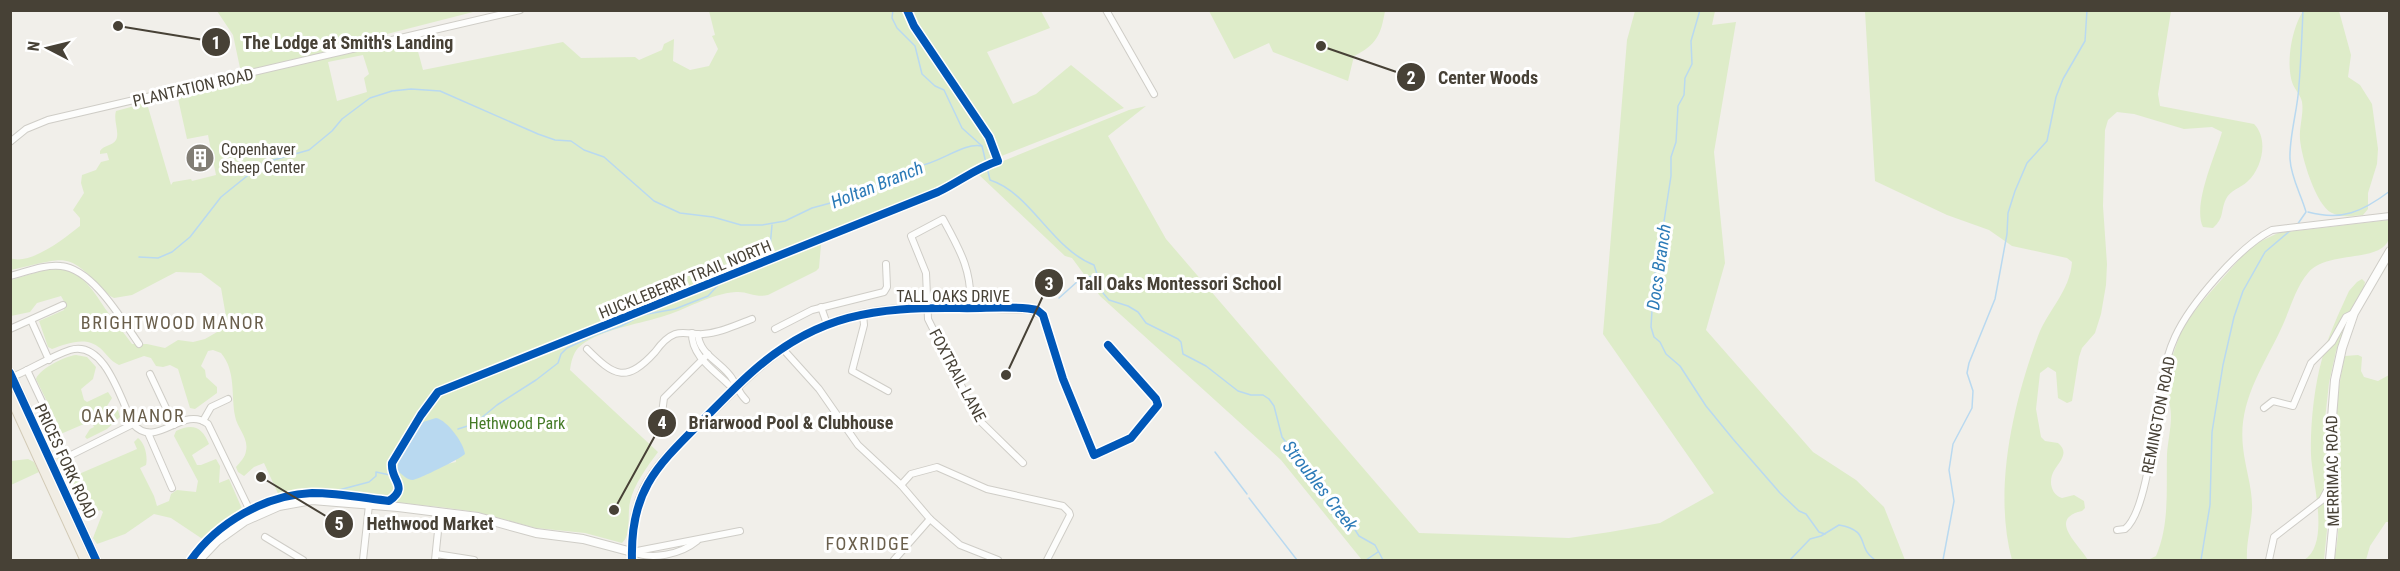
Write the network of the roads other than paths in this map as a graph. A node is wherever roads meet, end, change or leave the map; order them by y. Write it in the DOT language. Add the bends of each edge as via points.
graph roads {
  1 [pos="520,10"];
  2 [pos="1106,10"];
  3 [pos="1154,94"];
  4 [pos="10,142"];
  5 [pos="2390,216"];
  6 [pos="2390,251"];
  7 [pos="885,264"];
  8 [pos="10,276"];
  9 [pos="63,305"];
  10 [pos="821,307"];
  11 [pos="927,308"];
  12 [pos="970,309"];
  13 [pos="2354,313"];
  14 [pos="863,314"];
  15 [pos="1043,315"];
  16 [pos="752,319"];
  17 [pos="31,320"];
  18 [pos="827,324"];
  19 [pos="10,329"];
  20 [pos="775,329"];
  21 [pos="695,334"];
  22 [pos="139,345"];
  23 [pos="1108,345"];
  24 [pos="782,348"];
  25 [pos="587,349"];
  26 [pos="705,357"];
  27 [pos="49,360"];
  28 [pos="27,370"];
  29 [pos="150,374"];
  30 [pos="11,376"];
  31 [pos="735,387"];
  32 [pos="888,392"];
  33 [pos="10,396"];
  34 [pos="228,399"];
  35 [pos="746,400"];
  36 [pos="2264,408"];
  37 [pos="203,420"];
  38 [pos="52,423"];
  39 [pos="133,424"];
  40 [pos="174,425"];
  41 [pos="660,428"];
  42 [pos="148,433"];
  43 [pos="65,458"];
  44 [pos="1023,463"];
  45 [pos="2332,481"];
  46 [pos="901,485"];
  47 [pos="172,488"];
  48 [pos="369,504"];
  49 [pos="440,512"];
  50 [pos="253,517"];
  51 [pos="930,519"];
  52 [pos="2117,530"];
  53 [pos="740,531"];
  54 [pos="265,537"];
  55 [pos="632,556"];
  56 [pos="436,557"];
  57 [pos="85,561"];
  58 [pos="96,561"];
  59 [pos="199,561"];
  60 [pos="303,561"];
  61 [pos="363,561"];
  62 [pos="474,561"];
  63 [pos="894,561"];
  64 [pos="998,561"];
  65 [pos="1047,561"];
  66 [pos="2269,561"];
  67 [pos="2330,561"];
  1 -- 4 [label="street, PLANTATION ROAD" via="48,120 26,129"];
  2 -- 3 [label="street"];
  5 -- 52 [label="street, REMINGTON ROAD" via="2272,230 2239,252 2175,337 2161,385 2136,516 2125,529"];
  6 -- 13 [label="street, MERRIMAC ROAD"];
  7 -- 10 [label="street" via="884,292"];
  8 -- 22 [label="street" via="54,266 75,270 104,296"];
  9 -- 17 [label="street"];
  10 -- 18 [label="street"];
  10 -- 20 [label="street"];
  11 -- 12 [label="street, TALL OAKS DRIVE"];
  11 -- 12 [label="street, FOXTRAIL LANE" via="926,273 911,236 943,219 966,263"];
  11 -- 14 [label="street, TALL OAKS DRIVE"];
  11 -- 44 [label="street, FOXTRAIL LANE" via="928,319 978,418"];
  12 -- 15 [label="street, TALL OAKS DRIVE" via="1030,309"];
  13 -- 36 [label="street" via="2346,317 2332,342 2311,363 2293,406 2273,401"];
  13 -- 45 [label="street, MERRIMAC ROAD" via="2342,348 2332,405"];
  14 -- 18 [label="street, TALL OAKS DRIVE"];
  14 -- 32 [label="street" via="864,325 852,371"];
  15 -- 23 [label="street" via="1063,379 1094,455 1131,438 1158,405"];
  16 -- 21 [label="street" via="726,329"];
  17 -- 19 [label="street"];
  17 -- 27 [label="street"];
  18 -- 24 [label="street, TALL OAKS DRIVE"];
  21 -- 25 [label="street" via="678,333 668,338 641,366 629,372 610,371"];
  21 -- 26 [label="street"];
  24 -- 31 [label="street, TALL OAKS DRIVE"];
  24 -- 46 [label="street" via="819,389 858,445"];
  26 -- 31 [label="street" via="733,380"];
  26 -- 41 [label="street" via="664,398"];
  27 -- 28 [label="street"];
  27 -- 39 [label="street" via="71,350 93,352"];
  28 -- 30 [label="street"];
  28 -- 38 [label="street"];
  29 -- 40 [label="street"];
  30 -- 58 [label="main road, PRICES FORK ROAD"];
  31 -- 35 [label="street"];
  31 -- 55 [label="street, TALL OAKS DRIVE" via="647,483 638,505"];
  33 -- 57 [label="main road, PRICES FORK ROAD"];
  34 -- 37 [label="street" via="210,407"];
  37 -- 40 [label="street" via="192,418"];
  37 -- 50 [label="street"];
  39 -- 42 [label="street"];
  39 -- 43 [label="street"];
  40 -- 42 [label="street"];
  42 -- 47 [label="street"];
  45 -- 66 [label="street" via="2322,500 2274,537"];
  45 -- 67 [label="street, MERRIMAC ROAD" via="2335,507"];
  46 -- 51 [label="street"];
  46 -- 65 [label="street" via="911,474 937,467 987,489 1063,506 1070,515"];
  48 -- 49 [label="street"];
  48 -- 50 [label="street" via="303,501"];
  48 -- 61 [label="street"];
  49 -- 55 [label="street" via="583,539"];
  49 -- 56 [label="street"];
  50 -- 59 [label="street" via="224,535"];
  51 -- 63 [label="street"];
  51 -- 64 [label="street" via="960,545"];
  53 -- 55 [label="street" via="659,549 642,549"];
  54 -- 60 [label="street"];
  56 -- 62 [label="street"];
}
